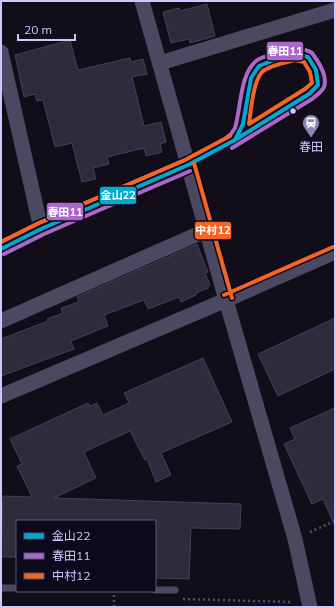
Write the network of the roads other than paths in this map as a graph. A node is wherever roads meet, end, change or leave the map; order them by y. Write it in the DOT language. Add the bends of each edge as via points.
graph roads {
  1 [pos="142,1"];
  2 [pos="335,10"];
  3 [pos="1,52"];
  4 [pos="160,63"];
  5 [pos="235,140"];
  6 [pos="188,165"];
  7 [pos="41,229"];
  8 [pos="207,230"];
  9 [pos="1,249"];
  10 [pos="335,252"];
  11 [pos="226,300"];
  12 [pos="1,321"];
  13 [pos="1,396"];
  14 [pos="1,588"];
  15 [pos="16,588"];
  16 [pos="156,590"];
  17 [pos="175,590"];
  18 [pos="309,605"];
  1 -- 4 [label="street"];
  2 -- 4 [label="street"];
  3 -- 7 [label="street"];
  4 -- 6 [label="street"];
  5 -- 5 [label="lane" via="243,124 251,78 259,66 295,54 308,57 318,75 318,85 309,94"];
  5 -- 6 [label="lane"];
  6 -- 7 [label="street"];
  6 -- 8 [label="street"];
  7 -- 9 [label="street"];
  8 -- 11 [label="street"];
  8 -- 12 [label="street"];
  10 -- 11 [label="street"];
  11 -- 13 [label="street"];
  11 -- 18 [label="street" via="295,539"];
  14 -- 15 [label="lane"];
  16 -- 17 [label="lane"];
}
